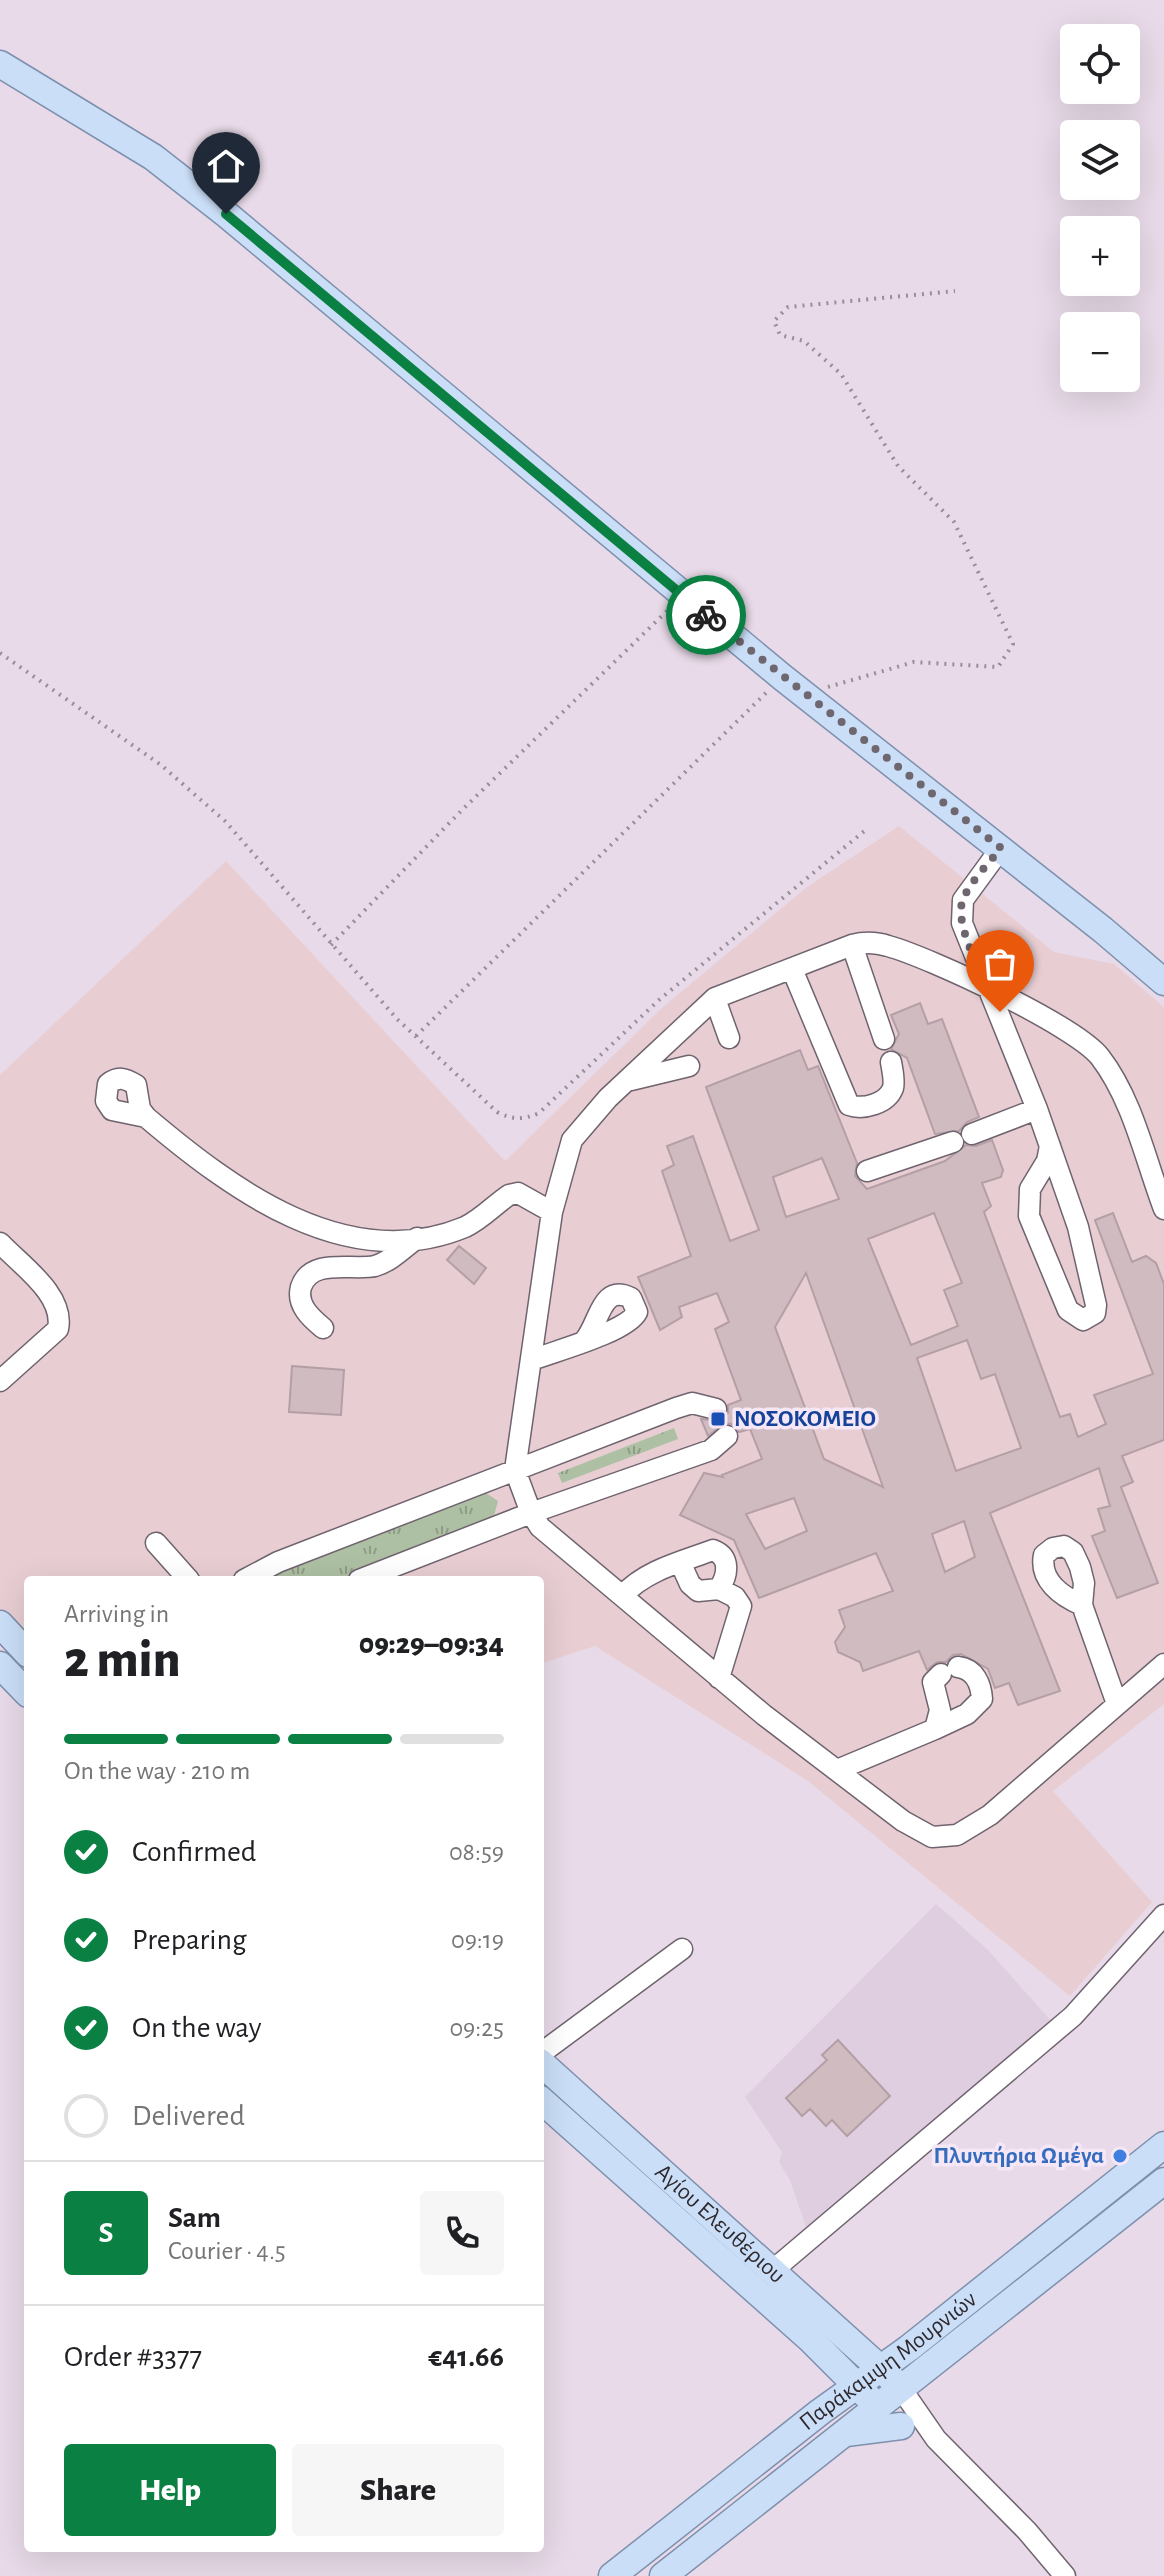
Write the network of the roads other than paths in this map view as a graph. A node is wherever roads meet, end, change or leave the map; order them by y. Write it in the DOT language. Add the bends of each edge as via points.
graph roads {
  1 [pos="0,64"];
  2 [pos="1001,848"];
  3 [pos="852,945"];
  4 [pos="792,969"];
  5 [pos="1164,982"];
  6 [pos="992,992"];
  7 [pos="715,999"];
  8 [pos="729,1038"];
  9 [pos="884,1039"];
  10 [pos="891,1062"];
  11 [pos="689,1066"];
  12 [pos="618,1088"];
  13 [pos="1037,1109"];
  14 [pos="146,1117"];
  15 [pos="1050,1146"];
  16 [pos="867,1171"];
  17 [pos="1164,1209"];
  18 [pos="552,1212"];
  19 [pos="417,1238"];
  20 [pos="0,1243"];
  21 [pos="323,1328"];
  22 [pos="585,1340"];
  23 [pos="532,1360"];
  24 [pos="0,1381"];
  25 [pos="716,1409"];
  26 [pos="727,1436"];
  27 [pos="515,1470"];
  28 [pos="531,1513"];
  29 [pos="156,1543"];
  30 [pos="680,1562"];
  31 [pos="185,1576"];
  32 [pos="252,1576"];
  33 [pos="369,1576"];
  34 [pos="719,1589"];
  35 [pos="623,1595"];
  36 [pos="1082,1605"];
  37 [pos="0,1624"];
  38 [pos="24,1650"];
  39 [pos="1164,1664"];
  40 [pos="0,1665"];
  41 [pos="719,1678"];
  42 [pos="24,1690"];
  43 [pos="1117,1704"];
  44 [pos="935,1729"];
  45 [pos="837,1770"];
  46 [pos="1164,1915"];
  47 [pos="682,1949"];
  48 [pos="544,2051"];
  49 [pos="544,2066"];
  50 [pos="544,2103"];
  51 [pos="1164,2145"];
  52 [pos="1164,2181"];
  53 [pos="772,2271"];
  54 [pos="820,2350"];
  55 [pos="879,2367"];
  56 [pos="856,2385"];
  57 [pos="900,2387"];
  58 [pos="876,2405"];
  59 [pos="820,2412"];
  60 [pos="901,2426"];
  61 [pos="839,2434"];
  62 [pos="936,2439"];
  63 [pos="612,2576"];
  64 [pos="663,2576"];
  65 [pos="1065,2576"];
  1 -- 2 [label="main road" via="153,157 410,365 682,596"];
  2 -- 5 [label="main road"];
  2 -- 6 [label="street" via="969,888 961,910 969,945"];
  3 -- 4 [label="street"];
  3 -- 6 [label="street" via="897,948"];
  3 -- 9 [label="street"];
  4 -- 7 [label="street"];
  4 -- 10 [label="street" via="849,1105 866,1107 888,1095 893,1088"];
  6 -- 13 [label="street"];
  6 -- 17 [label="street" via="1062,1026 1098,1054 1131,1114"];
  7 -- 8 [label="street"];
  7 -- 12 [label="street"];
  11 -- 12 [label="street" via="649,1073"];
  12 -- 18 [label="street" via="572,1140"];
  13 -- 15 [label="street"];
  13 -- 16 [label="street"];
  14 -- 19 [label="street" via="213,1173 320,1229 367,1241"];
  15 -- 15 [label="street" via="1030,1189 1029,1216 1068,1310 1083,1320 1095,1313 1094,1282"];
  18 -- 19 [label="street" via="518,1193 464,1227"];
  18 -- 23 [label="street"];
  19 -- 21 [label="street" via="375,1266 323,1268 310,1274 299,1298"];
  20 -- 24 [label="street" via="52,1297 60,1319 58,1329"];
  22 -- 23 [label="street"];
  23 -- 27 [label="street"];
  25 -- 27 [label="street" via="692,1403"];
  26 -- 28 [label="street" via="711,1450"];
  27 -- 28 [label="street"];
  27 -- 32 [label="street"];
  28 -- 33 [label="street"];
  28 -- 35 [label="street" via="540,1527"];
  29 -- 31 [label="street"];
  30 -- 34 [label="street" via="698,1591"];
  30 -- 34 [label="street" via="713,1550 720,1553 727,1566"];
  30 -- 35 [label="street" via="647,1576"];
  34 -- 41 [label="street" via="741,1606"];
  35 -- 41 [label="street"];
  36 -- 43 [label="street"];
  37 -- 38 [label="main road"];
  39 -- 43 [label="street"];
  40 -- 42 [label="main road"];
  41 -- 45 [label="street"];
  43 -- 45 [label="street" via="990,1815 944,1839 912,1827"];
  44 -- 44 [label="street" via="940,1710 933,1682 950,1670 967,1668 976,1677 982,1699 967,1714"];
  44 -- 45 [label="street"];
  46 -- 53 [label="street" via="1073,2016"];
  47 -- 48 [label="street"];
  49 -- 53 [label="main road, Αγίου Ελευθέριου"];
  50 -- 54 [label="main road, Αγίου Ελευθέριου"];
  51 -- 55 [label="main road, Παράκαμψη Μουρνιών"];
  52 -- 57 [label="main road, Παράκαμψη Μουρνιών"];
  53 -- 55 [label="main road, Αγίου Ελευθέριου"];
  54 -- 56 [label="main road, Αγίου Ελευθέριου"];
  54 -- 59 [label="main road" via="827,2377"];
  55 -- 56 [label="main road, Παράκαμψη Μουρνιών"];
  55 -- 57 [label="main road, Αγίου Ελευθέριου"];
  56 -- 58 [label="main road, Αγίου Ελευθέριου"];
  56 -- 59 [label="main road, Παράκαμψη Μουρνιών"];
  57 -- 58 [label="main road, Παράκαμψη Μουρνιών"];
  57 -- 62 [label="street"];
  58 -- 60 [label="street"];
  58 -- 61 [label="main road, Παράκαμψη Μουρνιών"];
  59 -- 63 [label="main road, Παράκαμψη Μουρνιών"];
  60 -- 61 [label="main road"];
  60 -- 62 [label="street"];
  61 -- 64 [label="main road, Παράκαμψη Μουρνιών"];
  62 -- 65 [label="street"];
}
